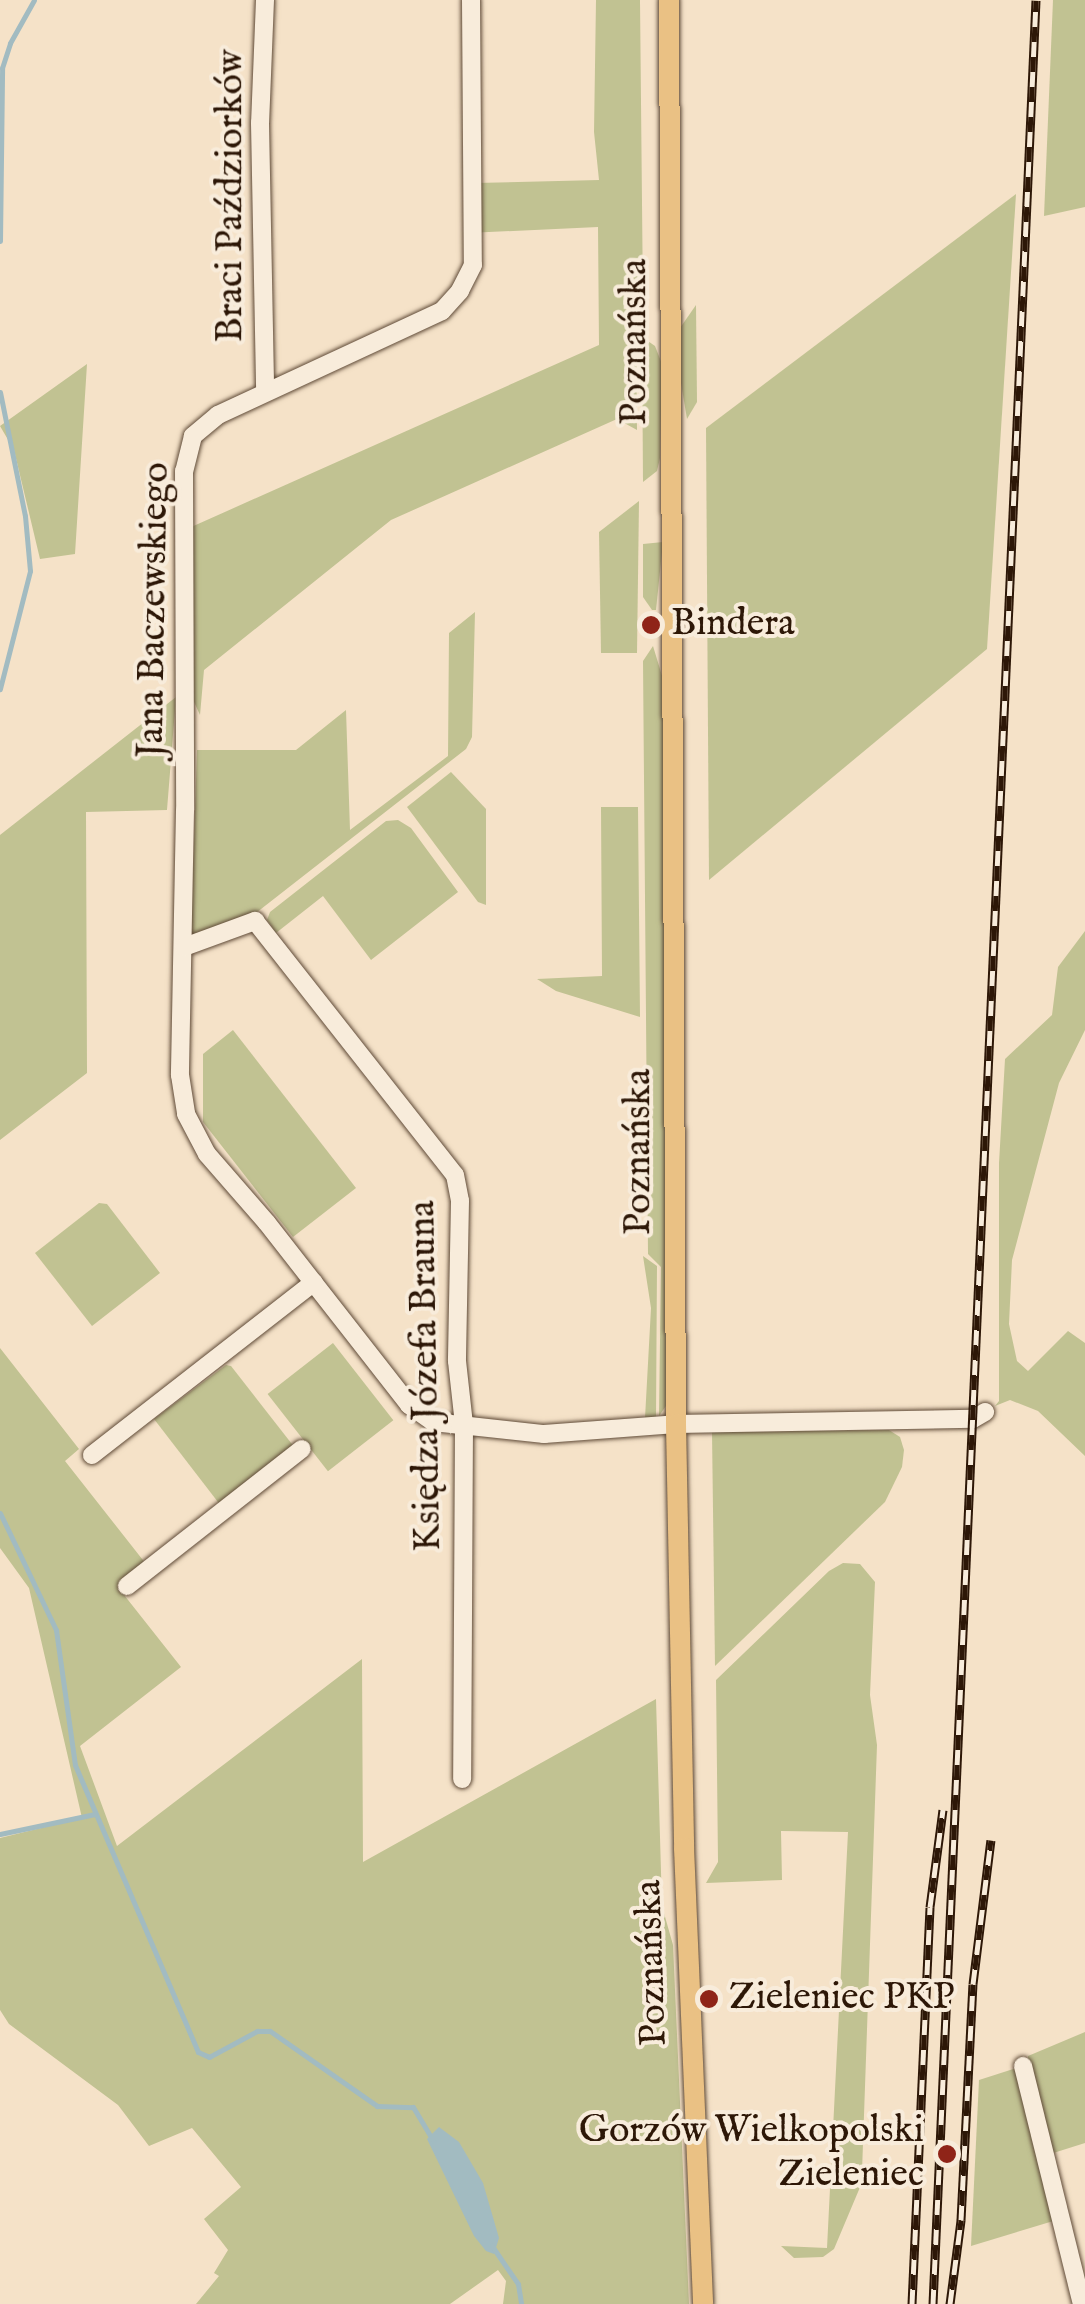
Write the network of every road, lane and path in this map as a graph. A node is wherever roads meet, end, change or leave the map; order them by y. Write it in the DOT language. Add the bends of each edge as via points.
graph roads {
  1 [pos="264,0"];
  2 [pos="471,0"];
  3 [pos="669,0"];
  4 [pos="265,392"];
  5 [pos="184,947"];
  6 [pos="314,1282"];
  7 [pos="979,1415"];
  8 [pos="464,1424"];
  9 [pos="676,1424"];
  10 [pos="302,1449"];
  11 [pos="92,1455"];
  12 [pos="127,1586"];
  13 [pos="462,1779"];
  14 [pos="1023,2066"];
  15 [pos="703,2304"];
  16 [pos="1082,2304"];
  1 -- 4 [label="street, Braci Paździorków"];
  2 -- 4 [label="street, Jana Baczewskiego" via="472,265 460,291 442,311"];
  3 -- 9 [label="main road, Poznańska"];
  4 -- 5 [label="street, Jana Baczewskiego" via="193,436 184,471"];
  5 -- 6 [label="street, Jana Baczewskiego" via="180,1074 186,1114 207,1154"];
  5 -- 8 [label="street, Księdza Józefa Brauna" via="255,921 455,1175"];
  6 -- 8 [label="street, Jana Baczewskiego" via="409,1404 433,1422"];
  6 -- 11 [label="street"];
  7 -- 9 [label="street, Jana Baczewskiego"];
  8 -- 9 [label="street, Jana Baczewskiego" via="544,1434"];
  8 -- 13 [label="street, Księdza Józefa Brauna"];
  9 -- 15 [label="main road, Poznańska" via="688,1984"];
  10 -- 12 [label="street"];
  14 -- 16 [label="street"];
}
